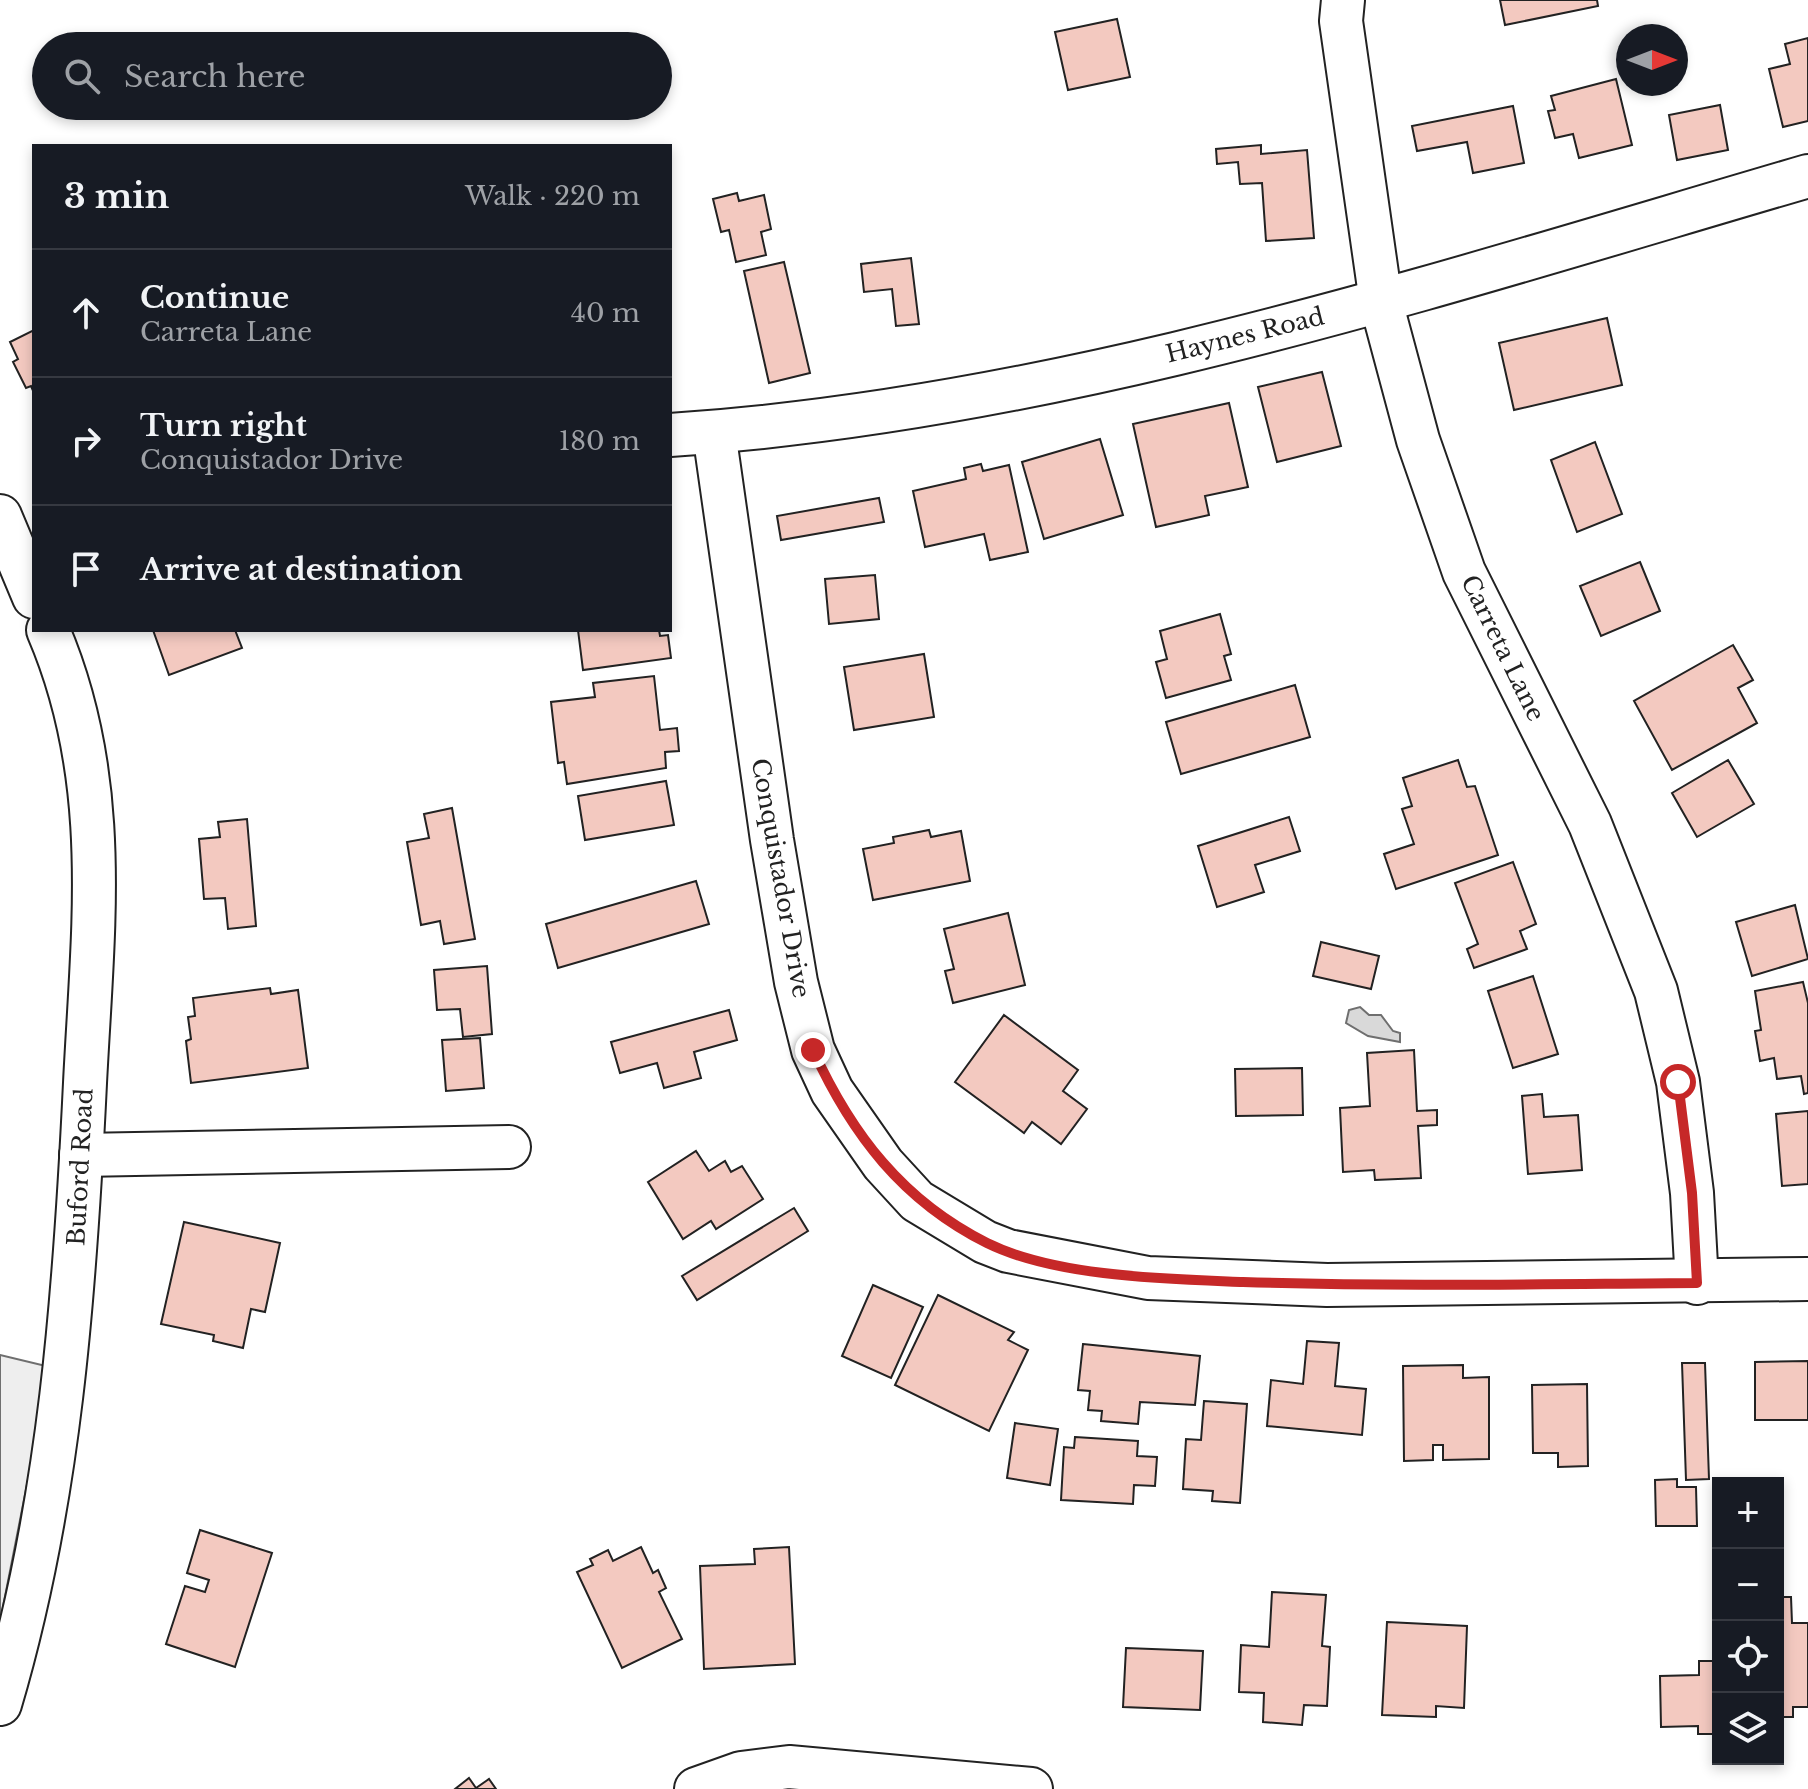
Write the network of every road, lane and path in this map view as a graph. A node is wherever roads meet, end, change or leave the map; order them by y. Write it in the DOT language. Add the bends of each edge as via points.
graph roads {
  1 [pos="1343,0"];
  2 [pos="1808,176"];
  3 [pos="1381,302"];
  4 [pos="714,432"];
  5 [pos="672,435"];
  6 [pos="32,508"];
  7 [pos="0,516"];
  8 [pos="32,592"];
  9 [pos="49,632"];
  10 [pos="509,1147"];
  11 [pos="81,1155"];
  12 [pos="1808,1279"];
  13 [pos="1697,1283"];
  14 [pos="0,1704"];
  15 [pos="696,1789"];
  16 [pos="1031,1789"];
  1 -- 3 [label="street, Carreta Lane" via="1341,21"];
  2 -- 3 [label="street, Haynes Road"];
  3 -- 4 [label="street, Haynes Road" via="1126,365 985,393 808,423"];
  3 -- 13 [label="street, Carreta Lane" via="1418,440 1464,572 1590,824 1656,991 1678,1082"];
  4 -- 5 [label="street, Haynes Road"];
  4 -- 13 [label="street, Conquistador Drive" via="772,840 813,1050 849,1116 917,1201 1008,1251 1148,1278 1327,1285"];
  6 -- 7 [label="street"];
  7 -- 8 [label="street"];
  9 -- 11 [label="street, Buford Road" via="83,732 93,827"];
  10 -- 11 [label="street"];
  11 -- 14 [label="street, Buford Road" via="70,1321 43,1536"];
  12 -- 13 [label="street, Conquistador Drive"];
  15 -- 16 [label="street" via="741,1773 789,1767"];
}
